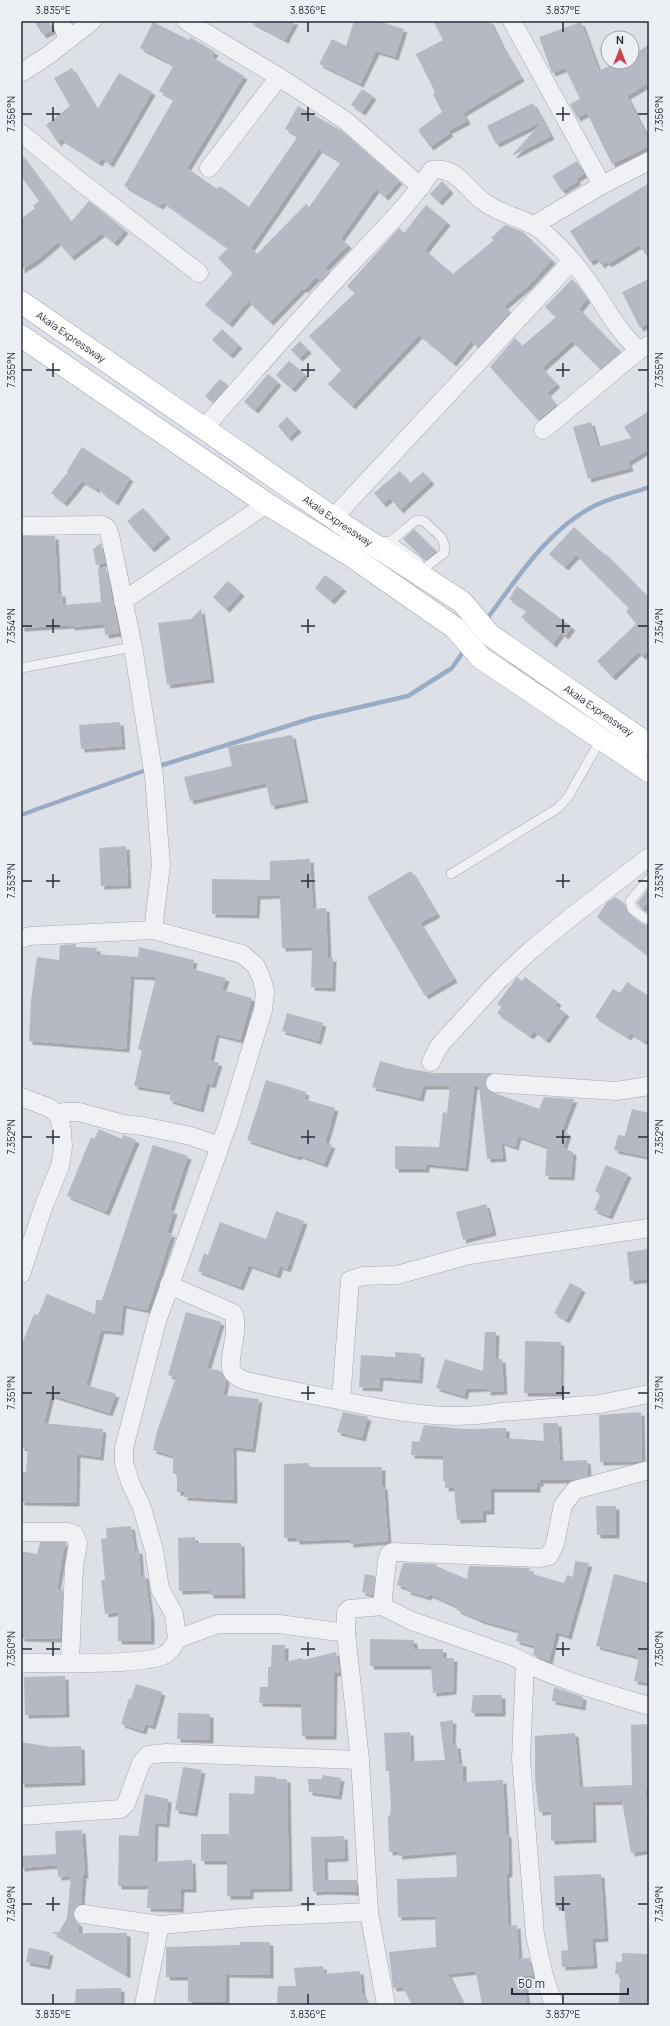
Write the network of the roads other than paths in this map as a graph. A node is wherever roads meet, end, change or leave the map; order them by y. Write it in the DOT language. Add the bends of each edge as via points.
graph roads {
  1 [pos="61,21"];
  2 [pos="92,21"];
  3 [pos="186,21"];
  4 [pos="512,21"];
  5 [pos="68,40"];
  6 [pos="21,73"];
  7 [pos="279,77"];
  8 [pos="21,133"];
  9 [pos="649,161"];
  10 [pos="209,168"];
  11 [pos="602,185"];
  12 [pos="421,187"];
  13 [pos="534,226"];
  14 [pos="572,260"];
  15 [pos="199,273"];
  16 [pos="21,302"];
  17 [pos="21,336"];
  18 [pos="644,347"];
  19 [pos="204,428"];
  20 [pos="544,430"];
  21 [pos="267,504"];
  22 [pos="334,517"];
  23 [pos="21,526"];
  24 [pos="381,541"];
  25 [pos="420,569"];
  26 [pos="123,601"];
  27 [pos="133,648"];
  28 [pos="21,668"];
  29 [pos="601,739"];
  30 [pos="649,745"];
  31 [pos="649,771"];
  32 [pos="649,858"];
  33 [pos="451,874"];
  34 [pos="649,879"];
  35 [pos="649,919"];
  36 [pos="153,930"];
  37 [pos="21,939"];
  38 [pos="431,1062"];
  39 [pos="495,1083"];
  40 [pos="649,1086"];
  41 [pos="21,1096"];
  42 [pos="59,1116"];
  43 [pos="219,1146"];
  44 [pos="649,1228"];
  45 [pos="21,1274"];
  46 [pos="169,1284"];
  47 [pos="649,1394"];
  48 [pos="341,1401"];
  49 [pos="649,1470"];
  50 [pos="21,1532"];
  51 [pos="382,1606"];
  52 [pos="346,1633"];
  53 [pos="177,1639"];
  54 [pos="70,1662"];
  55 [pos="21,1663"];
  56 [pos="525,1663"];
  57 [pos="649,1706"];
  58 [pos="360,1760"];
  59 [pos="21,1816"];
  60 [pos="369,1912"];
  61 [pos="83,1914"];
  62 [pos="160,1925"];
  63 [pos="144,2005"];
  64 [pos="386,2005"];
  65 [pos="554,2005"];
  1 -- 5 [label="street"];
  2 -- 5 [label="street"];
  3 -- 7 [label="street"];
  4 -- 11 [label="street"];
  5 -- 6 [label="street"];
  7 -- 10 [label="street"];
  7 -- 12 [label="street" via="346,121"];
  8 -- 15 [label="street"];
  9 -- 11 [label="street"];
  11 -- 13 [label="street"];
  12 -- 13 [label="street" via="432,170 453,172 484,202"];
  12 -- 19 [label="street"];
  13 -- 14 [label="street"];
  14 -- 18 [label="street" via="626,339"];
  14 -- 22 [label="street"];
  16 -- 19 [label="main road, Akala Expressway"];
  17 -- 21 [label="main road"];
  18 -- 20 [label="street"];
  19 -- 22 [label="main road, Akala Expressway"];
  21 -- 26 [label="street"];
  21 -- 29 [label="main road" via="354,557 455,628 481,658"];
  22 -- 24 [label="main road, Akala Expressway"];
  23 -- 26 [label="street" via="102,525 107,528"];
  24 -- 25 [label="main road, Akala Expressway"];
  24 -- 25 [label="lane" via="415,521 425,522 442,538 445,548 444,553"];
  25 -- 30 [label="main road, Akala Expressway" via="462,602 490,635"];
  26 -- 27 [label="street"];
  27 -- 28 [label="lane"];
  27 -- 36 [label="street" via="150,746 162,865"];
  29 -- 31 [label="main road"];
  29 -- 33 [label="lane" via="568,797 558,808"];
  32 -- 38 [label="street" via="571,917 498,980 438,1046"];
  34 -- 35 [label="lane" via="630,901 632,909"];
  36 -- 37 [label="street" via="30,936"];
  36 -- 43 [label="street" via="242,954 256,966 262,980 265,992 263,1010"];
  39 -- 40 [label="street" via="616,1091"];
  41 -- 42 [label="street" via="50,1108"];
  42 -- 43 [label="street" via="63,1112 79,1112 123,1124 191,1136"];
  42 -- 45 [label="street" via="63,1136 61,1161"];
  43 -- 46 [label="street"];
  44 -- 48 [label="street" via="469,1255 397,1275 363,1276 350,1280"];
  46 -- 48 [label="street" via="233,1313 236,1328 231,1365 232,1372 238,1378"];
  46 -- 53 [label="street" via="124,1448 124,1463 142,1508 154,1550 160,1589 174,1614"];
  47 -- 48 [label="street" via="600,1404 486,1415 412,1414"];
  49 -- 51 [label="street" via="575,1490 563,1505 555,1544 549,1556 540,1558 393,1552 387,1561"];
  50 -- 54 [label="street" via="67,1532 74,1534 78,1543 74,1567"];
  51 -- 52 [label="street" via="349,1609 346,1612"];
  51 -- 56 [label="street" via="412,1621 512,1656"];
  52 -- 53 [label="street" via="279,1624 218,1624"];
  52 -- 58 [label="street"];
  53 -- 54 [label="street" via="166,1654 156,1658 136,1661"];
  54 -- 55 [label="street"];
  56 -- 57 [label="street" via="580,1685"];
  56 -- 65 [label="street" via="521,1759 535,1935 544,1976"];
  58 -- 59 [label="street" via="166,1753 148,1755 140,1763 126,1804 121,1809"];
  58 -- 60 [label="street"];
  60 -- 62 [label="street" via="254,1917"];
  60 -- 64 [label="street"];
  61 -- 62 [label="street"];
  62 -- 63 [label="street"];
}
